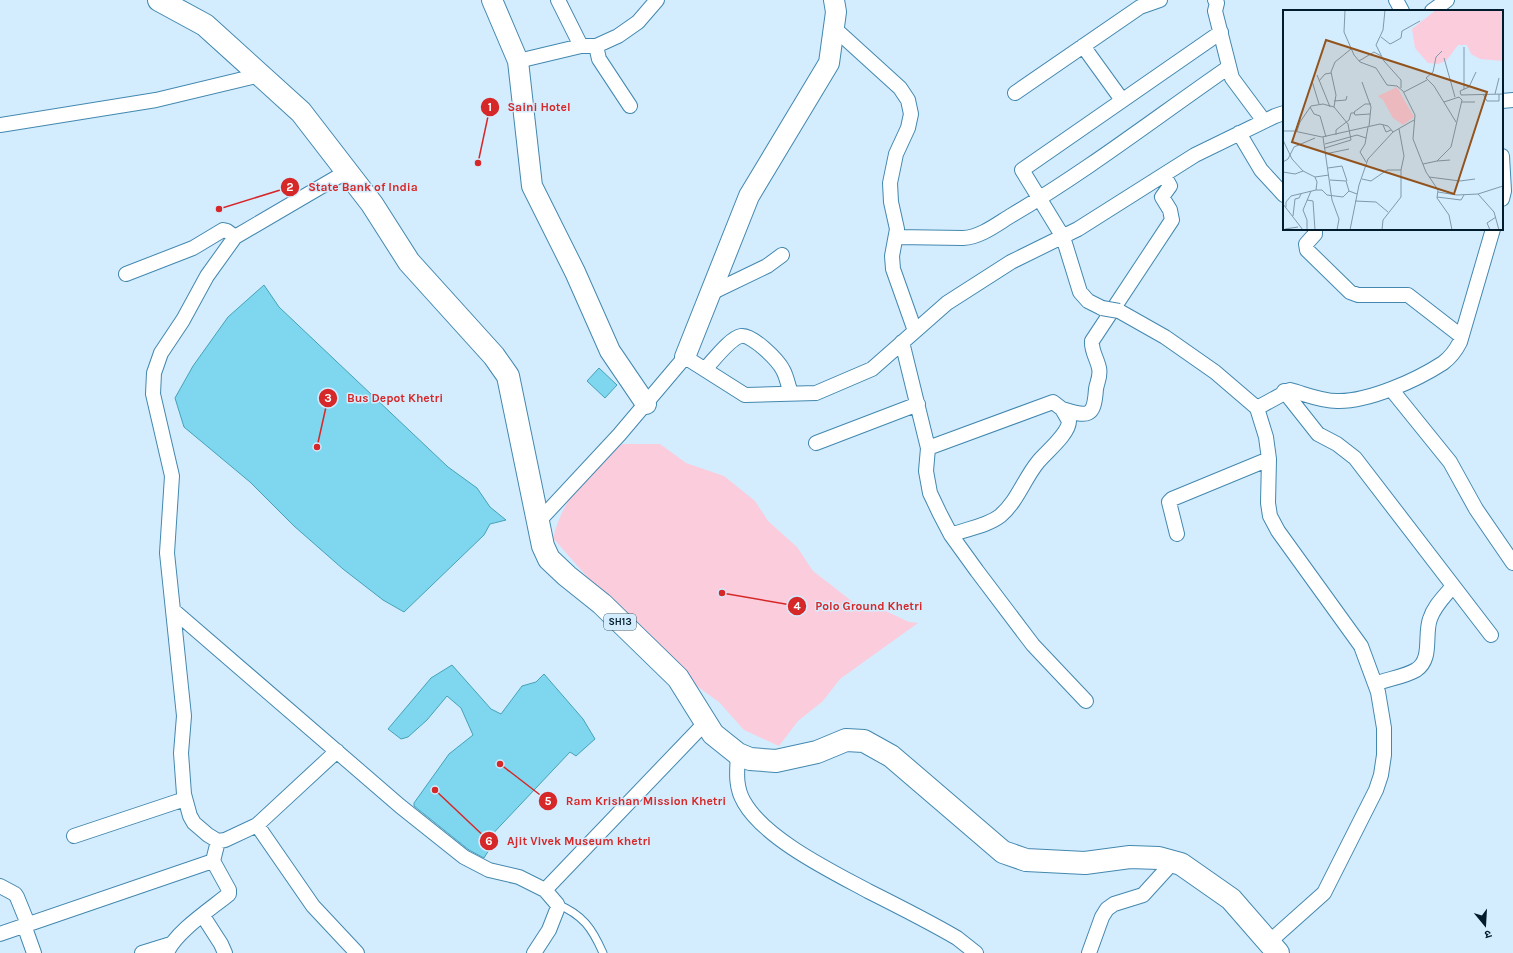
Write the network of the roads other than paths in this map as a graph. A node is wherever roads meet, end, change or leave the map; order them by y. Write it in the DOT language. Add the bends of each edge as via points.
graph roads {
  1 [pos="159,0"];
  2 [pos="492,0"];
  3 [pos="558,0"];
  4 [pos="657,0"];
  5 [pos="834,0"];
  6 [pos="1160,0"];
  7 [pos="1215,0"];
  8 [pos="1396,0"];
  9 [pos="1446,1"];
  10 [pos="1401,10"];
  11 [pos="1433,10"];
  12 [pos="834,28"];
  13 [pos="1221,32"];
  14 [pos="581,46"];
  15 [pos="596,46"];
  16 [pos="1083,46"];
  17 [pos="518,61"];
  18 [pos="1228,67"];
  19 [pos="260,74"];
  20 [pos="1015,93"];
  21 [pos="1122,100"];
  22 [pos="1513,100"];
  23 [pos="1503,101"];
  24 [pos="630,106"];
  25 [pos="1283,113"];
  26 [pos="1264,122"];
  27 [pos="0,126"];
  28 [pos="1239,133"];
  29 [pos="346,172"];
  30 [pos="1503,174"];
  31 [pos="1164,175"];
  32 [pos="1283,194"];
  33 [pos="1503,195"];
  34 [pos="1040,199"];
  35 [pos="1315,230"];
  36 [pos="1493,230"];
  37 [pos="897,237"];
  38 [pos="1062,237"];
  39 [pos="235,238"];
  40 [pos="782,255"];
  41 [pos="126,274"];
  42 [pos="711,293"];
  43 [pos="915,331"];
  44 [pos="1461,336"];
  45 [pos="902,342"];
  46 [pos="685,357"];
  47 [pos="705,369"];
  48 [pos="1392,389"];
  49 [pos="1284,391"];
  50 [pos="791,393"];
  51 [pos="646,404"];
  52 [pos="918,404"];
  53 [pos="1258,408"];
  54 [pos="1062,409"];
  55 [pos="816,442"];
  56 [pos="928,448"];
  57 [pos="1269,459"];
  58 [pos="538,522"];
  59 [pos="951,534"];
  60 [pos="1177,534"];
  61 [pos="1513,563"];
  62 [pos="1452,586"];
  63 [pos="173,610"];
  64 [pos="1491,635"];
  65 [pos="1375,684"];
  66 [pos="1086,702"];
  67 [pos="705,723"];
  68 [pos="337,751"];
  69 [pos="738,754"];
  70 [pos="185,799"];
  71 [pos="257,825"];
  72 [pos="74,836"];
  73 [pos="218,841"];
  74 [pos="213,861"];
  75 [pos="1174,862"];
  76 [pos="0,886"];
  77 [pos="545,890"];
  78 [pos="558,904"];
  79 [pos="203,916"];
  80 [pos="26,925"];
  81 [pos="0,934"];
  82 [pos="1273,945"];
  83 [pos="169,948"];
  84 [pos="34,953"];
  85 [pos="142,953"];
  86 [pos="225,953"];
  87 [pos="357,953"];
  88 [pos="534,953"];
  89 [pos="603,953"];
  90 [pos="976,953"];
  91 [pos="1089,953"];
  1 -- 19 [label="main road, SH13" via="205,25"];
  2 -- 17 [label="street"];
  3 -- 14 [label="street"];
  4 -- 15 [label="street" via="638,22 618,36"];
  5 -- 12 [label="street"];
  6 -- 16 [label="street" via="1140,7"];
  7 -- 13 [label="street" via="1215,11"];
  8 -- 10 [label="street"];
  9 -- 11 [label="street"];
  12 -- 37 [label="street" via="900,88 908,100 911,114 908,128 896,154 890,183 890,202"];
  12 -- 42 [label="street" via="829,63 748,196"];
  13 -- 18 [label="street"];
  13 -- 21 [label="street"];
  14 -- 15 [label="street"];
  14 -- 17 [label="street"];
  15 -- 24 [label="street" via="599,59"];
  16 -- 20 [label="street"];
  16 -- 21 [label="street"];
  17 -- 51 [label="street" via="532,186 575,272 610,351"];
  18 -- 26 [label="street" via="1232,78"];
  18 -- 34 [label="street"];
  19 -- 27 [label="street" via="156,100"];
  19 -- 29 [label="main road, SH13" via="301,112"];
  21 -- 34 [label="street" via="1023,169"];
  22 -- 23 [label="street"];
  25 -- 26 [label="street"];
  26 -- 28 [label="street"];
  28 -- 31 [label="street" via="1195,155"];
  28 -- 32 [label="street" via="1261,170"];
  29 -- 39 [label="street"];
  29 -- 58 [label="main road, SH13" via="372,204 409,262 494,356 508,376"];
  30 -- 33 [label="street"];
  31 -- 38 [label="street"];
  31 -- 54 [label="street" via="1170,186 1162,197 1170,210 1172,220 1092,341 1100,369 1096,402 1091,411 1086,413"];
  34 -- 37 [label="street" via="970,237"];
  34 -- 38 [label="street"];
  35 -- 44 [label="street" via="1315,234 1306,244 1307,250 1350,292 1408,295"];
  36 -- 44 [label="street"];
  37 -- 43 [label="street" via="892,256 893,268"];
  38 -- 43 [label="street" via="1011,262 947,303"];
  38 -- 53 [label="street, bridge" via="1080,292 1088,301 1102,308 1119,311 1165,337 1215,372"];
  39 -- 41 [label="street" via="223,230 193,248"];
  39 -- 63 [label="street" via="207,276 161,353 154,373 153,394 172,476 167,553"];
  40 -- 42 [label="street" via="767,266"];
  42 -- 46 [label="street"];
  43 -- 45 [label="street"];
  44 -- 48 [label="street" via="1455,352 1443,362"];
  45 -- 50 [label="street" via="872,369 816,393"];
  45 -- 52 [label="street"];
  46 -- 47 [label="street"];
  46 -- 51 [label="street"];
  47 -- 50 [label="street" via="745,395"];
  47 -- 50 [label="street" via="734,339 746,336 758,342 779,363"];
  48 -- 49 [label="street" via="1359,399 1342,401 1324,400 1290,390"];
  48 -- 61 [label="street" via="1450,462 1476,509"];
  49 -- 53 [label="street"];
  49 -- 62 [label="street" via="1318,434 1355,458"];
  51 -- 58 [label="street"];
  52 -- 55 [label="street"];
  52 -- 56 [label="street"];
  53 -- 57 [label="street"];
  54 -- 56 [label="street" via="1056,403 1050,403"];
  54 -- 59 [label="street" via="1069,421 1066,430 1036,464 1010,506 1000,516 988,522"];
  56 -- 59 [label="street" via="926,472 930,493"];
  57 -- 60 [label="street" via="1172,498 1170,502"];
  57 -- 65 [label="street" via="1270,516 1361,646"];
  58 -- 67 [label="main road, SH13" via="543,546 549,559 602,604 678,678"];
  59 -- 66 [label="street" via="1033,645"];
  62 -- 64 [label="street"];
  62 -- 65 [label="street" via="1436,606 1429,620 1423,663 1415,670"];
  63 -- 68 [label="street"];
  63 -- 70 [label="street" via="184,716 181,753"];
  65 -- 82 [label="street" via="1384,728 1384,755 1376,790 1327,889"];
  67 -- 69 [label="main road, SH13" via="713,734"];
  67 -- 77 [label="street"];
  68 -- 71 [label="street"];
  68 -- 77 [label="street" via="464,857 489,870 519,877"];
  69 -- 75 [label="main road, SH13" via="750,759 776,761 817,752 846,740 864,741 891,756 1003,852 1026,860 1057,862 1085,863 1130,857 1160,858"];
  69 -- 90 [label="street" via="736,778 743,800 751,812 773,833 810,860 957,938"];
  70 -- 72 [label="street"];
  70 -- 73 [label="street" via="194,822"];
  71 -- 73 [label="street"];
  71 -- 87 [label="street" via="313,906"];
  73 -- 74 [label="street"];
  74 -- 79 [label="street" via="229,892"];
  74 -- 80 [label="street"];
  75 -- 82 [label="main road, SH13" via="1181,864 1231,899"];
  75 -- 91 [label="street" via="1143,895 1114,904 1107,909"];
  76 -- 80 [label="street" via="17,897"];
  77 -- 78 [label="street"];
  78 -- 88 [label="street" via="549,930"];
  78 -- 89 [label="lane" via="574,911 585,922"];
  79 -- 83 [label="street"];
  79 -- 86 [label="street"];
  80 -- 81 [label="street"];
  80 -- 84 [label="street"];
  83 -- 85 [label="street"];
}
